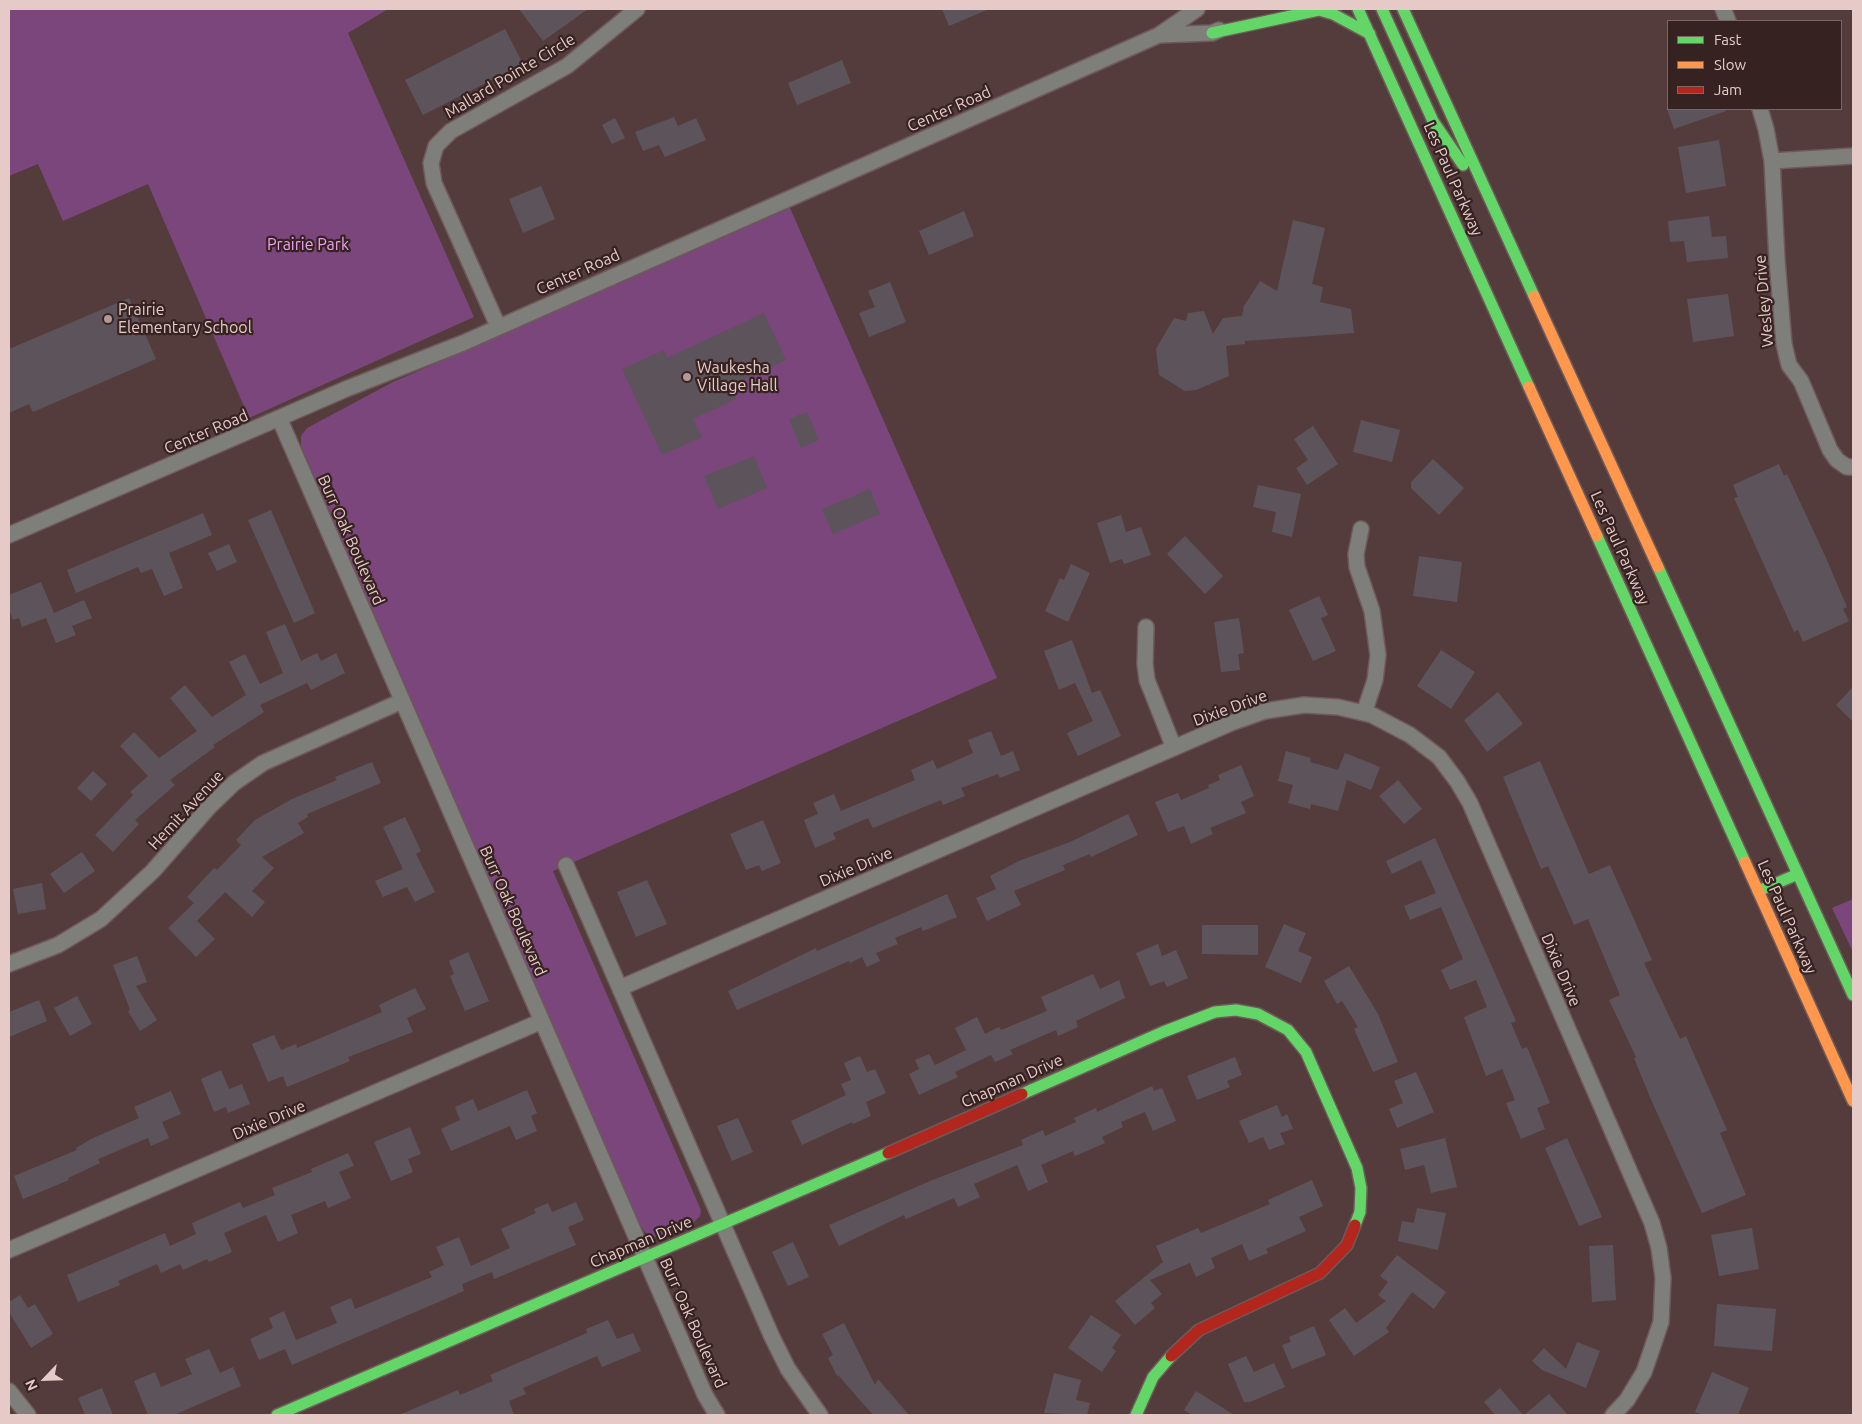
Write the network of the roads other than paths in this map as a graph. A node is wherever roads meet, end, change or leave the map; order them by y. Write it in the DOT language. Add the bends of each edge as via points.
graph roads {
  1 [pos="637,9"];
  2 [pos="1197,9"];
  3 [pos="1270,9"];
  4 [pos="1358,9"];
  5 [pos="1382,9"];
  6 [pos="1403,9"];
  7 [pos="1212,33"];
  8 [pos="1370,34"];
  9 [pos="1159,35"];
  10 [pos="1760,110"];
  11 [pos="1853,156"];
  12 [pos="1772,161"];
  13 [pos="1499,218"];
  14 [pos="498,326"];
  15 [pos="280,420"];
  16 [pos="1853,467"];
  17 [pos="1361,529"];
  18 [pos="9,535"];
  19 [pos="1146,627"];
  20 [pos="402,701"];
  21 [pos="1364,713"];
  22 [pos="1174,748"];
  23 [pos="566,865"];
  24 [pos="1798,874"];
  25 [pos="1758,891"];
  26 [pos="9,964"];
  27 [pos="620,988"];
  28 [pos="1853,995"];
  29 [pos="542,1022"];
  30 [pos="1853,1101"];
  31 [pos="723,1225"];
  32 [pos="9,1250"];
  33 [pos="645,1257"];
  34 [pos="9,1391"];
  35 [pos="28,1415"];
  36 [pos="277,1415"];
  37 [pos="717,1415"];
  38 [pos="820,1415"];
  39 [pos="1136,1415"];
  40 [pos="1613,1415"];
  1 -- 14 [label="street, Mallard Pointe Circle" via="567,66 451,131 436,146 431,163 434,183"];
  2 -- 9 [label="street, Center Road"];
  3 -- 7 [label="street, Center Road"];
  4 -- 8 [label="main road, Les Paul Parkway"];
  5 -- 13 [label="main road" via="1433,121"];
  6 -- 13 [label="main road, Les Paul Parkway"];
  7 -- 8 [label="main road" via="1319,10"];
  7 -- 9 [label="street, Center Road"];
  8 -- 25 [label="main road, Les Paul Parkway"];
  9 -- 14 [label="street, Center Road"];
  10 -- 12 [label="street, Wesley Drive"];
  11 -- 12 [label="street"];
  12 -- 16 [label="street, Wesley Drive" via="1777,270 1789,366 1801,381 1830,450 1837,460"];
  13 -- 24 [label="main road, Les Paul Parkway"];
  14 -- 15 [label="street, Center Road"];
  15 -- 18 [label="street, Center Road"];
  15 -- 20 [label="street, Burr Oak Boulevard"];
  17 -- 21 [label="street" via="1357,567 1372,611 1378,655 1375,680"];
  19 -- 22 [label="street" via="1147,680"];
  20 -- 26 [label="street, Hemit Avenue" via="263,763 209,807 154,871 101,919 58,945"];
  20 -- 29 [label="street, Burr Oak Boulevard"];
  21 -- 22 [label="street, Dixie Drive" via="1338,707 1304,705 1265,711"];
  21 -- 40 [label="street, Dixie Drive" via="1389,723 1426,746 1458,781 1652,1224 1663,1278 1661,1322 1644,1372 1627,1400"];
  22 -- 27 [label="street, Dixie Drive"];
  23 -- 27 [label="street"];
  24 -- 25 [label="main road"];
  24 -- 28 [label="main road, Les Paul Parkway"];
  25 -- 30 [label="main road, Les Paul Parkway"];
  27 -- 31 [label="street"];
  29 -- 32 [label="street, Dixie Drive"];
  29 -- 33 [label="street, Burr Oak Boulevard"];
  31 -- 33 [label="main road, Chapman Drive"];
  31 -- 38 [label="street" via="788,1369"];
  31 -- 39 [label="main road, Chapman Drive" via="1215,1012 1248,1011 1268,1018 1288,1030 1306,1052 1317,1073 1357,1168 1361,1188 1360,1212 1347,1245 1320,1273 1218,1320 1177,1348 1153,1377"];
  33 -- 36 [label="main road, Chapman Drive"];
  33 -- 37 [label="street, Burr Oak Boulevard" via="705,1395"];
  34 -- 35 [label="street"];
}
